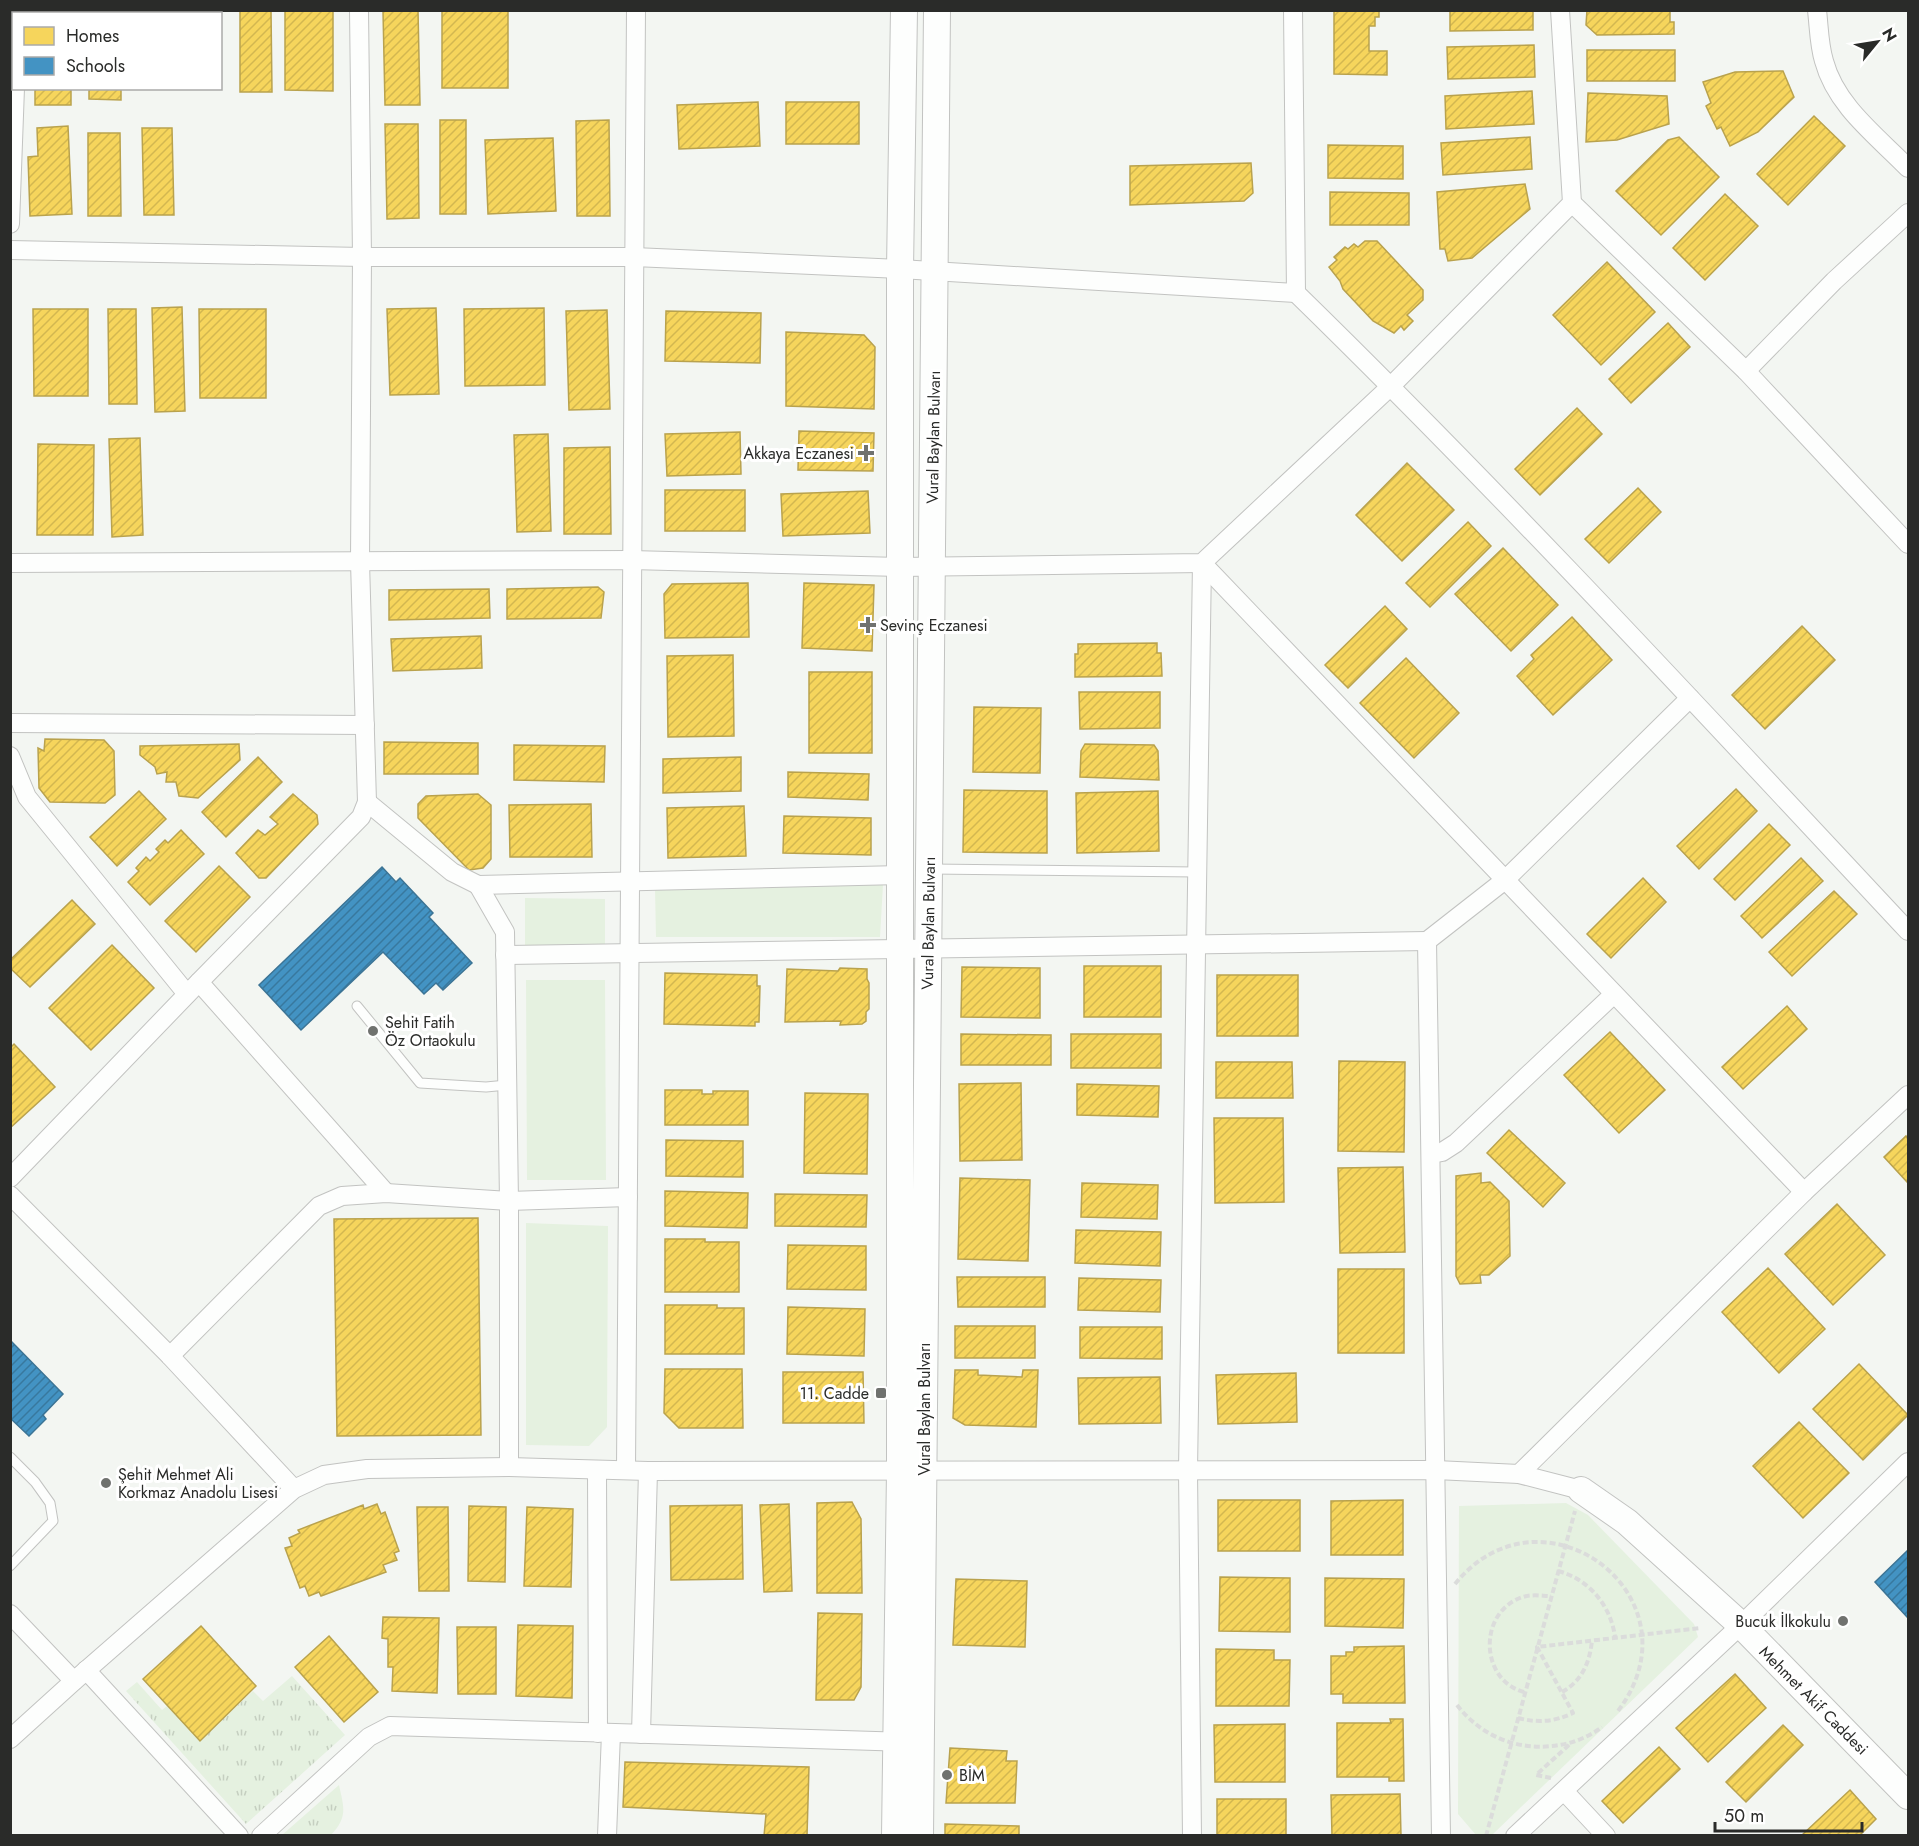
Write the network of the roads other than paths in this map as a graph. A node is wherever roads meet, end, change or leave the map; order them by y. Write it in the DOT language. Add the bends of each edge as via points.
graph roads {
  1 [pos="358,10"];
  2 [pos="636,10"];
  3 [pos="904,10"];
  4 [pos="937,10"];
  5 [pos="1293,10"];
  6 [pos="1560,10"];
  7 [pos="1817,10"];
  8 [pos="15,90"];
  9 [pos="1908,168"];
  10 [pos="1572,203"];
  11 [pos="1908,213"];
  12 [pos="10,224"];
  13 [pos="10,250"];
  14 [pos="362,257"];
  15 [pos="634,257"];
  16 [pos="900,269"];
  17 [pos="935,271"];
  18 [pos="1296,293"];
  19 [pos="1746,371"];
  20 [pos="1391,387"];
  21 [pos="1908,544"];
  22 [pos="631,560"];
  23 [pos="360,562"];
  24 [pos="10,563"];
  25 [pos="1202,563"];
  26 [pos="932,566"];
  27 [pos="900,567"];
  28 [pos="1690,698"];
  29 [pos="10,723"];
  30 [pos="365,725"];
  31 [pos="10,756"];
  32 [pos="368,802"];
  33 [pos="929,869"];
  34 [pos="1197,872"];
  35 [pos="901,875"];
  36 [pos="1505,880"];
  37 [pos="630,881"];
  38 [pos="478,885"];
  39 [pos="1908,931"];
  40 [pos="1427,941"];
  41 [pos="1196,944"];
  42 [pos="928,949"];
  43 [pos="900,950"];
  44 [pos="629,952"];
  45 [pos="506,956"];
  46 [pos="193,988"];
  47 [pos="1614,994"];
  48 [pos="357,1006"];
  49 [pos="507,1084"];
  50 [pos="1908,1095"];
  51 [pos="1431,1154"];
  52 [pos="10,1178"];
  53 [pos="1804,1192"];
  54 [pos="386,1193"];
  55 [pos="10,1195"];
  56 [pos="628,1197"];
  57 [pos="509,1201"];
  58 [pos="170,1356"];
  59 [pos="10,1457"];
  60 [pos="1908,1462"];
  61 [pos="509,1467"];
  62 [pos="626,1470"];
  63 [pos="1436,1470"];
  64 [pos="597,1471"];
  65 [pos="911,1471"];
  66 [pos="1188,1471"];
  67 [pos="648,1472"];
  68 [pos="1519,1474"];
  69 [pos="294,1489"];
  70 [pos="1581,1490"];
  71 [pos="10,1566"];
  72 [pos="10,1614"];
  73 [pos="1741,1625"];
  74 [pos="80,1675"];
  75 [pos="604,1733"];
  76 [pos="641,1734"];
  77 [pos="10,1739"];
  78 [pos="896,1741"];
  79 [pos="921,1743"];
  80 [pos="1905,1786"];
  81 [pos="1564,1791"];
  82 [pos="239,1836"];
  83 [pos="261,1836"];
  84 [pos="607,1836"];
  85 [pos="895,1836"];
  86 [pos="920,1836"];
  87 [pos="1192,1836"];
  88 [pos="1442,1836"];
  89 [pos="1515,1836"];
  90 [pos="1606,1836"];
  1 -- 14 [label="street"];
  2 -- 15 [label="street"];
  3 -- 16 [label="main road, Vural Baylan Bulvarı"];
  4 -- 17 [label="main road, Vural Baylan Bulvarı"];
  5 -- 18 [label="street"];
  6 -- 10 [label="street"];
  7 -- 9 [label="street" via="1824,60 1839,94"];
  8 -- 12 [label="street"];
  10 -- 19 [label="street"];
  10 -- 20 [label="street"];
  11 -- 19 [label="street"];
  13 -- 14 [label="street"];
  14 -- 15 [label="street"];
  14 -- 23 [label="street"];
  15 -- 16 [label="street"];
  15 -- 22 [label="street"];
  16 -- 17 [label="street"];
  16 -- 27 [label="main road, Vural Baylan Bulvarı"];
  17 -- 18 [label="street"];
  17 -- 26 [label="main road, Vural Baylan Bulvarı"];
  18 -- 20 [label="street"];
  19 -- 21 [label="street"];
  20 -- 25 [label="street"];
  20 -- 28 [label="street"];
  22 -- 23 [label="street"];
  22 -- 27 [label="street"];
  22 -- 37 [label="street"];
  23 -- 24 [label="street"];
  23 -- 30 [label="street"];
  25 -- 26 [label="street"];
  25 -- 34 [label="street"];
  25 -- 36 [label="street"];
  26 -- 27 [label="street"];
  26 -- 33 [label="main road, Vural Baylan Bulvarı"];
  27 -- 35 [label="main road, Vural Baylan Bulvarı"];
  28 -- 36 [label="street"];
  28 -- 39 [label="street"];
  29 -- 30 [label="street"];
  30 -- 32 [label="street"];
  31 -- 46 [label="street" via="27,797"];
  32 -- 38 [label="street" via="452,872"];
  32 -- 46 [label="street" via="362,817"];
  33 -- 34 [label="lane"];
  33 -- 42 [label="main road, Vural Baylan Bulvarı"];
  34 -- 41 [label="street"];
  35 -- 37 [label="street"];
  35 -- 43 [label="main road, Vural Baylan Bulvarı"];
  36 -- 40 [label="street"];
  36 -- 47 [label="street"];
  37 -- 38 [label="street"];
  37 -- 44 [label="street"];
  38 -- 45 [label="street" via="505,932"];
  40 -- 41 [label="street"];
  40 -- 51 [label="street"];
  41 -- 42 [label="street"];
  41 -- 66 [label="street"];
  42 -- 43 [label="street"];
  42 -- 65 [label="main road, Vural Baylan Bulvarı"];
  43 -- 44 [label="street"];
  43 -- 65 [label="main road, Vural Baylan Bulvarı"];
  44 -- 45 [label="street"];
  44 -- 56 [label="street"];
  45 -- 49 [label="street"];
  46 -- 52 [label="street"];
  46 -- 54 [label="street"];
  47 -- 51 [label="street" via="1456,1143"];
  47 -- 53 [label="street"];
  48 -- 49 [label="lane" via="420,1083 486,1087"];
  49 -- 57 [label="street"];
  50 -- 53 [label="street"];
  51 -- 63 [label="street"];
  53 -- 68 [label="street"];
  54 -- 57 [label="street"];
  54 -- 58 [label="street" via="342,1196 319,1206"];
  55 -- 58 [label="street"];
  56 -- 57 [label="street"];
  56 -- 62 [label="street"];
  57 -- 61 [label="street"];
  58 -- 69 [label="street"];
  59 -- 71 [label="lane" via="50,1503 53,1521"];
  60 -- 73 [label="street"];
  61 -- 64 [label="street"];
  61 -- 69 [label="street" via="367,1469 324,1474"];
  62 -- 64 [label="street"];
  62 -- 67 [label="street"];
  63 -- 66 [label="street"];
  63 -- 68 [label="street"];
  63 -- 88 [label="street"];
  64 -- 75 [label="street"];
  65 -- 66 [label="street"];
  65 -- 67 [label="street"];
  65 -- 78 [label="main road, Vural Baylan Bulvarı"];
  65 -- 79 [label="main road, Vural Baylan Bulvarı"];
  66 -- 87 [label="street"];
  67 -- 76 [label="street"];
  68 -- 70 [label="street"];
  69 -- 74 [label="street"];
  70 -- 73 [label="main road, Mehmet Akif Caddesi" via="1628,1522"];
  72 -- 74 [label="street"];
  73 -- 80 [label="main road, Mehmet Akif Caddesi"];
  73 -- 81 [label="street"];
  74 -- 77 [label="street"];
  74 -- 82 [label="street"];
  75 -- 76 [label="street"];
  75 -- 83 [label="street" via="390,1726 369,1737"];
  75 -- 84 [label="street"];
  76 -- 78 [label="street"];
  78 -- 79 [label="street"];
  78 -- 85 [label="main road, Vural Baylan Bulvarı"];
  79 -- 86 [label="main road, Vural Baylan Bulvarı"];
  81 -- 89 [label="street"];
  81 -- 90 [label="street"];
}
